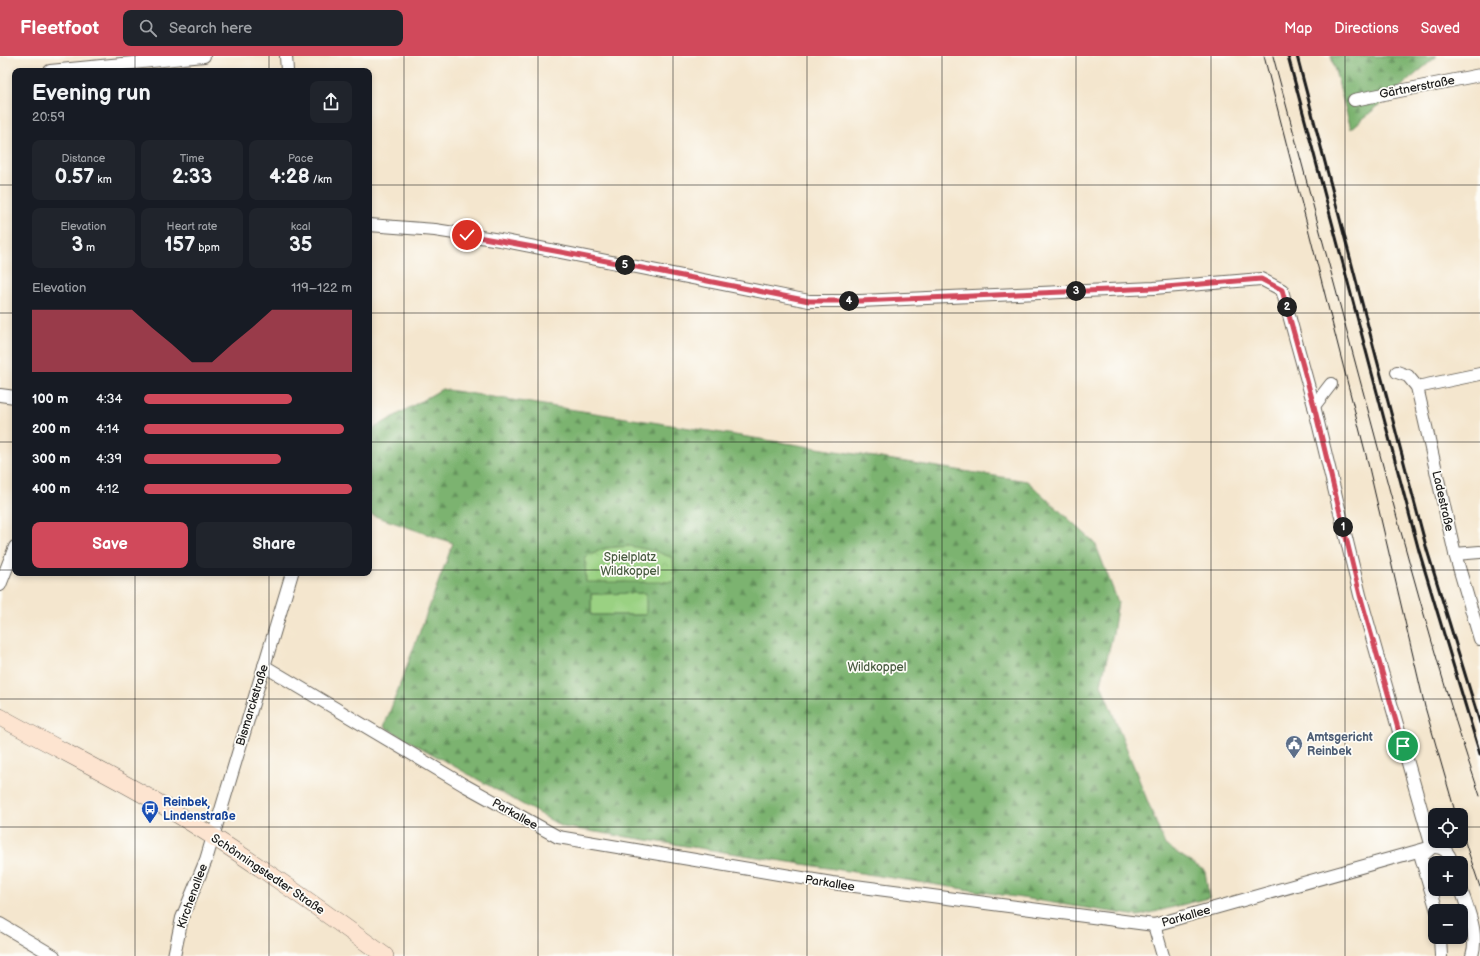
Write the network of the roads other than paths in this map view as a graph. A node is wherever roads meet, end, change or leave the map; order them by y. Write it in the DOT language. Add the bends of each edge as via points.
graph roads {
  1 [pos="204,56"];
  2 [pos="286,56"];
  3 [pos="81,68"];
  4 [pos="288,68"];
  5 [pos="1480,74"];
  6 [pos="1354,100"];
  7 [pos="372,225"];
  8 [pos="1397,372"];
  9 [pos="1480,374"];
  10 [pos="1330,384"];
  11 [pos="1417,387"];
  12 [pos="0,395"];
  13 [pos="12,397"];
  14 [pos="1314,406"];
  15 [pos="1480,552"];
  16 [pos="1456,554"];
  17 [pos="12,555"];
  18 [pos="291,576"];
  19 [pos="0,585"];
  20 [pos="1480,639"];
  21 [pos="264,666"];
  22 [pos="0,717"];
  23 [pos="1428,833"];
  24 [pos="212,836"];
  25 [pos="1428,848"];
  26 [pos="1431,848"];
  27 [pos="1463,896"];
  28 [pos="1435,904"];
  29 [pos="0,924"];
  30 [pos="1154,925"];
  31 [pos="1440,944"];
  32 [pos="54,956"];
  33 [pos="174,956"];
  34 [pos="385,956"];
  35 [pos="1163,956"];
  36 [pos="1440,956"];
  37 [pos="1472,956"];
  1 -- 3 [label="street"];
  2 -- 4 [label="street"];
  5 -- 6 [label="street, Gärtnerstraße"];
  7 -- 14 [label="street" via="435,230 500,240 809,301 1154,288 1261,279 1282,290"];
  8 -- 11 [label="street" via="1408,376"];
  9 -- 11 [label="street"];
  10 -- 14 [label="street"];
  11 -- 16 [label="street, Ladestraße"];
  12 -- 13 [label="street"];
  14 -- 23 [label="street" via="1360,595"];
  15 -- 16 [label="street"];
  16 -- 20 [label="street, Ladestraße"];
  17 -- 19 [label="street"];
  18 -- 21 [label="street, Bismarckstraße"];
  21 -- 24 [label="street, Bismarckstraße"];
  21 -- 30 [label="street, Parkallee" via="558,837 839,884"];
  22 -- 24 [label="main road, Schönningstedter Straße" via="161,805"];
  24 -- 33 [label="street, Kirchenallee" via="206,860 182,918"];
  24 -- 34 [label="main road, Schönningstedter Straße" via="295,891"];
  25 -- 30 [label="street, Parkallee"];
  26 -- 28 [label="street" via="1421,857"];
  27 -- 37 [label="street" via="1474,928"];
  29 -- 32 [label="street"];
  30 -- 35 [label="street"];
  31 -- 36 [label="street"];
}
